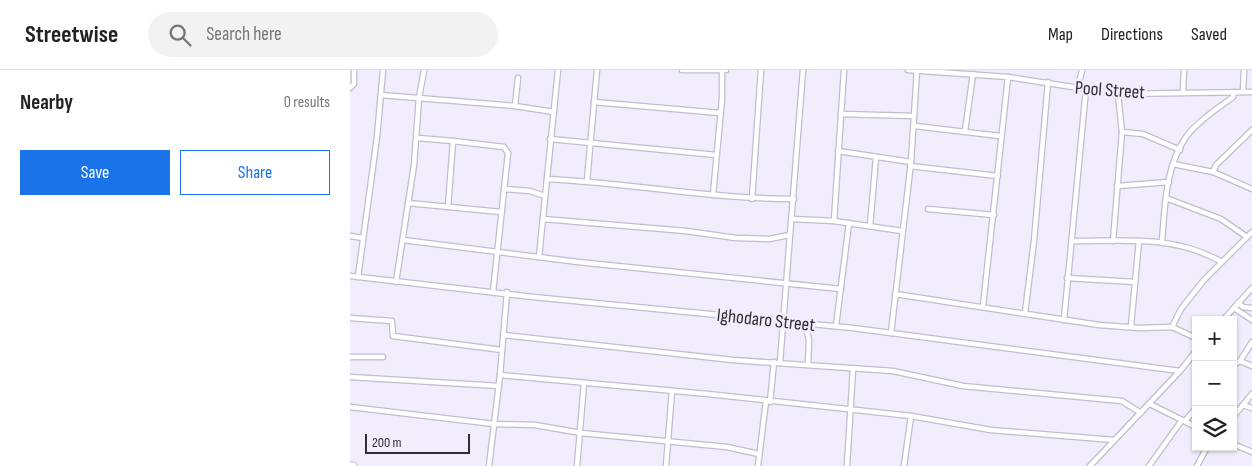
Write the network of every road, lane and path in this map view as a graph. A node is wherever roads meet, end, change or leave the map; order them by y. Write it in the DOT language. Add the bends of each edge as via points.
graph roads {
  1 [pos="354,70"];
  2 [pos="384,70"];
  3 [pos="424,70"];
  4 [pos="558,70"];
  5 [pos="597,70"];
  6 [pos="682,70"];
  7 [pos="723,70"];
  8 [pos="762,70"];
  9 [pos="803,70"];
  10 [pos="844,70"];
  11 [pos="908,70"];
  12 [pos="917,70"];
  13 [pos="1082,70"];
  14 [pos="1184,70"];
  15 [pos="1244,70"];
  16 [pos="973,74"];
  17 [pos="1008,77"];
  18 [pos="518,78"];
  19 [pos="1048,82"];
  20 [pos="350,88"];
  21 [pos="1078,88"];
  22 [pos="1086,90"];
  23 [pos="1243,91"];
  24 [pos="1183,92"];
  25 [pos="1234,92"];
  26 [pos="1252,92"];
  27 [pos="1118,94"];
  28 [pos="381,95"];
  29 [pos="419,98"];
  30 [pos="594,102"];
  31 [pos="515,106"];
  32 [pos="554,112"];
  33 [pos="720,113"];
  34 [pos="841,114"];
  35 [pos="914,116"];
  36 [pos="915,126"];
  37 [pos="1252,130"];
  38 [pos="965,131"];
  39 [pos="1122,132"];
  40 [pos="1000,136"];
  41 [pos="418,138"];
  42 [pos="550,139"];
  43 [pos="453,141"];
  44 [pos="590,143"];
  45 [pos="1180,150"];
  46 [pos="838,151"];
  47 [pos="716,155"];
  48 [pos="876,157"];
  49 [pos="911,164"];
  50 [pos="1173,164"];
  51 [pos="1213,172"];
  52 [pos="998,176"];
  53 [pos="547,179"];
  54 [pos="587,181"];
  55 [pos="1169,182"];
  56 [pos="1117,186"];
  57 [pos="1251,187"];
  58 [pos="504,189"];
  59 [pos="712,195"];
  60 [pos="546,196"];
  61 [pos="1166,198"];
  62 [pos="752,199"];
  63 [pos="794,199"];
  64 [pos="408,203"];
  65 [pos="448,207"];
  66 [pos="928,209"];
  67 [pos="501,212"];
  68 [pos="994,215"];
  69 [pos="792,218"];
  70 [pos="543,219"];
  71 [pos="834,221"];
  72 [pos="849,223"];
  73 [pos="870,226"];
  74 [pos="902,231"];
  75 [pos="1252,232"];
  76 [pos="350,236"];
  77 [pos="790,236"];
  78 [pos="1248,237"];
  79 [pos="363,238"];
  80 [pos="403,240"];
  81 [pos="1072,242"];
  82 [pos="1113,242"];
  83 [pos="1139,242"];
  84 [pos="1162,242"];
  85 [pos="496,252"];
  86 [pos="539,257"];
  87 [pos="1220,261"];
  88 [pos="350,276"];
  89 [pos="358,277"];
  90 [pos="1068,278"];
  91 [pos="396,282"];
  92 [pos="1135,282"];
  93 [pos="786,284"];
  94 [pos="1252,288"];
  95 [pos="841,289"];
  96 [pos="493,292"];
  97 [pos="507,292"];
  98 [pos="895,294"];
  99 [pos="1238,303"];
  100 [pos="983,306"];
  101 [pos="1234,308"];
  102 [pos="1252,308"];
  103 [pos="1025,313"];
  104 [pos="1227,316"];
  105 [pos="350,318"];
  106 [pos="1064,320"];
  107 [pos="1252,320"];
  108 [pos="783,321"];
  109 [pos="805,324"];
  110 [pos="836,326"];
  111 [pos="1131,326"];
  112 [pos="1172,327"];
  113 [pos="891,333"];
  114 [pos="504,335"];
  115 [pos="1192,336"];
  116 [pos="1252,342"];
  117 [pos="502,350"];
  118 [pos="1192,356"];
  119 [pos="350,357"];
  120 [pos="383,357"];
  121 [pos="1240,361"];
  122 [pos="774,362"];
  123 [pos="780,362"];
  124 [pos="1237,363"];
  125 [pos="808,365"];
  126 [pos="1252,366"];
  127 [pos="853,369"];
  128 [pos="1180,371"];
  129 [pos="500,375"];
  130 [pos="350,377"];
  131 [pos="584,383"];
  132 [pos="499,386"];
  133 [pos="672,391"];
  134 [pos="1252,394"];
  135 [pos="768,402"];
  136 [pos="1150,404"];
  137 [pos="1243,405"];
  138 [pos="350,407"];
  139 [pos="1252,408"];
  140 [pos="850,410"];
  141 [pos="1192,412"];
  142 [pos="1237,412"];
  143 [pos="1141,413"];
  144 [pos="911,416"];
  145 [pos="1184,421"];
  146 [pos="494,424"];
  147 [pos="1192,425"];
  148 [pos="581,433"];
  149 [pos="1114,440"];
  150 [pos="668,443"];
  151 [pos="1237,446"];
  152 [pos="1205,451"];
  153 [pos="1252,452"];
  154 [pos="759,454"];
  155 [pos="489,466"];
  156 [pos="577,466"];
  157 [pos="666,466"];
  158 [pos="758,466"];
  159 [pos="847,466"];
  160 [pos="904,466"];
  161 [pos="1090,466"];
  162 [pos="1149,466"];
  163 [pos="1197,466"];
  1 -- 20 [label="street" via="354,84"];
  2 -- 28 [label="street"];
  3 -- 29 [label="street"];
  4 -- 32 [label="street"];
  5 -- 30 [label="street"];
  6 -- 7 [label="street"];
  7 -- 33 [label="street"];
  8 -- 62 [label="street"];
  9 -- 63 [label="street"];
  10 -- 34 [label="street"];
  11 -- 12 [label="street, Pool Street"];
  12 -- 16 [label="street, Pool Street"];
  12 -- 35 [label="street"];
  13 -- 21 [label="street"];
  14 -- 24 [label="street"];
  15 -- 23 [label="street"];
  16 -- 17 [label="street, Pool Street"];
  16 -- 38 [label="street"];
  17 -- 19 [label="street, Pool Street"];
  17 -- 40 [label="street"];
  18 -- 31 [label="street"];
  19 -- 21 [label="street, Pool Street"];
  19 -- 103 [label="street"];
  21 -- 22 [label="street, Pool Street"];
  22 -- 27 [label="street, Pool Street"];
  22 -- 81 [label="street"];
  23 -- 25 [label="street, Pool Street"];
  23 -- 26 [label="street, Pool Street"];
  24 -- 25 [label="street, Pool Street"];
  24 -- 27 [label="street, Pool Street"];
  25 -- 45 [label="street" via="1233,97 1186,137"];
  27 -- 39 [label="street"];
  28 -- 29 [label="street"];
  28 -- 79 [label="street"];
  29 -- 31 [label="street"];
  29 -- 41 [label="street"];
  30 -- 33 [label="street"];
  30 -- 44 [label="street"];
  31 -- 32 [label="street"];
  32 -- 42 [label="street"];
  33 -- 47 [label="street"];
  34 -- 35 [label="street"];
  34 -- 46 [label="street"];
  35 -- 36 [label="street"];
  36 -- 38 [label="street"];
  36 -- 49 [label="street"];
  37 -- 51 [label="street" via="1216,164"];
  38 -- 40 [label="street"];
  39 -- 45 [label="street" via="1143,134"];
  39 -- 56 [label="street"];
  40 -- 52 [label="street"];
  41 -- 43 [label="street"];
  41 -- 64 [label="street"];
  42 -- 44 [label="street"];
  42 -- 53 [label="street"];
  43 -- 58 [label="street" via="504,147 508,154"];
  43 -- 65 [label="street"];
  44 -- 47 [label="street"];
  44 -- 54 [label="street"];
  45 -- 50 [label="street"];
  46 -- 48 [label="street"];
  46 -- 71 [label="street"];
  47 -- 59 [label="street"];
  48 -- 49 [label="street"];
  48 -- 73 [label="street"];
  49 -- 52 [label="street"];
  49 -- 74 [label="street"];
  50 -- 51 [label="street"];
  50 -- 55 [label="street"];
  51 -- 57 [label="street"];
  52 -- 68 [label="street"];
  53 -- 54 [label="street"];
  53 -- 60 [label="street"];
  54 -- 59 [label="street"];
  55 -- 56 [label="street"];
  55 -- 61 [label="street"];
  56 -- 82 [label="street"];
  58 -- 60 [label="street"];
  58 -- 67 [label="street"];
  59 -- 62 [label="street"];
  60 -- 70 [label="street"];
  61 -- 78 [label="street" via="1221,219"];
  61 -- 84 [label="street"];
  62 -- 63 [label="street"];
  63 -- 69 [label="street"];
  64 -- 65 [label="street"];
  64 -- 80 [label="street"];
  65 -- 67 [label="street"];
  66 -- 68 [label="street"];
  67 -- 85 [label="street"];
  68 -- 100 [label="street"];
  69 -- 71 [label="street"];
  69 -- 77 [label="street"];
  70 -- 77 [label="street" via="736,238"];
  70 -- 86 [label="street"];
  71 -- 72 [label="street"];
  72 -- 73 [label="street"];
  72 -- 95 [label="street"];
  73 -- 74 [label="street"];
  74 -- 98 [label="street"];
  75 -- 78 [label="street"];
  76 -- 79 [label="street"];
  77 -- 93 [label="street"];
  78 -- 87 [label="street"];
  79 -- 89 [label="street"];
  80 -- 85 [label="street"];
  80 -- 91 [label="street"];
  81 -- 82 [label="street"];
  81 -- 90 [label="street"];
  82 -- 83 [label="street"];
  83 -- 84 [label="street"];
  83 -- 92 [label="street"];
  84 -- 87 [label="street" via="1200,250"];
  85 -- 86 [label="street"];
  85 -- 96 [label="street"];
  86 -- 93 [label="street"];
  87 -- 112 [label="street" via="1181,308"];
  88 -- 89 [label="street, Ighodaro Street"];
  89 -- 91 [label="street, Ighodaro Street"];
  90 -- 92 [label="street"];
  90 -- 106 [label="street"];
  91 -- 96 [label="street, Ighodaro Street"];
  92 -- 111 [label="street"];
  93 -- 95 [label="street"];
  93 -- 108 [label="street"];
  94 -- 99 [label="street"];
  95 -- 110 [label="street"];
  96 -- 97 [label="street, Ighodaro Street"];
  97 -- 108 [label="street, Ighodaro Street"];
  97 -- 114 [label="street"];
  98 -- 100 [label="street"];
  98 -- 113 [label="street"];
  99 -- 101 [label="street"];
  99 -- 102 [label="street"];
  100 -- 103 [label="street"];
  101 -- 104 [label="street"];
  101 -- 107 [label="street"];
  103 -- 106 [label="street"];
  105 -- 117 [label="street" via="392,321 393,336"];
  106 -- 111 [label="street"];
  108 -- 109 [label="street, Ighodaro Street"];
  108 -- 123 [label="street"];
  109 -- 110 [label="street, Ighodaro Street"];
  109 -- 125 [label="street" via="810,340"];
  110 -- 113 [label="street, Ighodaro Street"];
  111 -- 112 [label="street"];
  112 -- 115 [label="street"];
  113 -- 128 [label="street, Ighodaro Street"];
  114 -- 117 [label="street"];
  114 -- 122 [label="street"];
  116 -- 121 [label="street"];
  117 -- 129 [label="street"];
  118 -- 128 [label="street"];
  119 -- 120 [label="street"];
  121 -- 124 [label="street"];
  121 -- 126 [label="street"];
  122 -- 123 [label="street"];
  122 -- 135 [label="street"];
  123 -- 125 [label="street"];
  125 -- 127 [label="street"];
  127 -- 140 [label="street"];
  127 -- 143 [label="street" via="908,373 979,388 1117,400"];
  128 -- 136 [label="street"];
  129 -- 131 [label="street"];
  129 -- 132 [label="street"];
  130 -- 132 [label="street"];
  131 -- 133 [label="street"];
  131 -- 148 [label="street"];
  132 -- 146 [label="street"];
  133 -- 135 [label="street"];
  133 -- 150 [label="street"];
  134 -- 137 [label="street"];
  135 -- 140 [label="street"];
  135 -- 154 [label="street"];
  136 -- 143 [label="street"];
  136 -- 145 [label="street"];
  137 -- 139 [label="street"];
  137 -- 142 [label="street"];
  138 -- 146 [label="street"];
  140 -- 144 [label="street"];
  140 -- 159 [label="street"];
  141 -- 145 [label="street"];
  143 -- 149 [label="street"];
  144 -- 149 [label="street" via="992,430"];
  144 -- 160 [label="street"];
  145 -- 147 [label="street"];
  145 -- 162 [label="street"];
  146 -- 148 [label="street" via="535,425"];
  146 -- 155 [label="street"];
  148 -- 150 [label="street"];
  148 -- 156 [label="street"];
  149 -- 161 [label="street"];
  150 -- 154 [label="street" via="726,447"];
  150 -- 157 [label="street"];
  151 -- 153 [label="street"];
  152 -- 163 [label="street"];
  154 -- 158 [label="street"];
}
